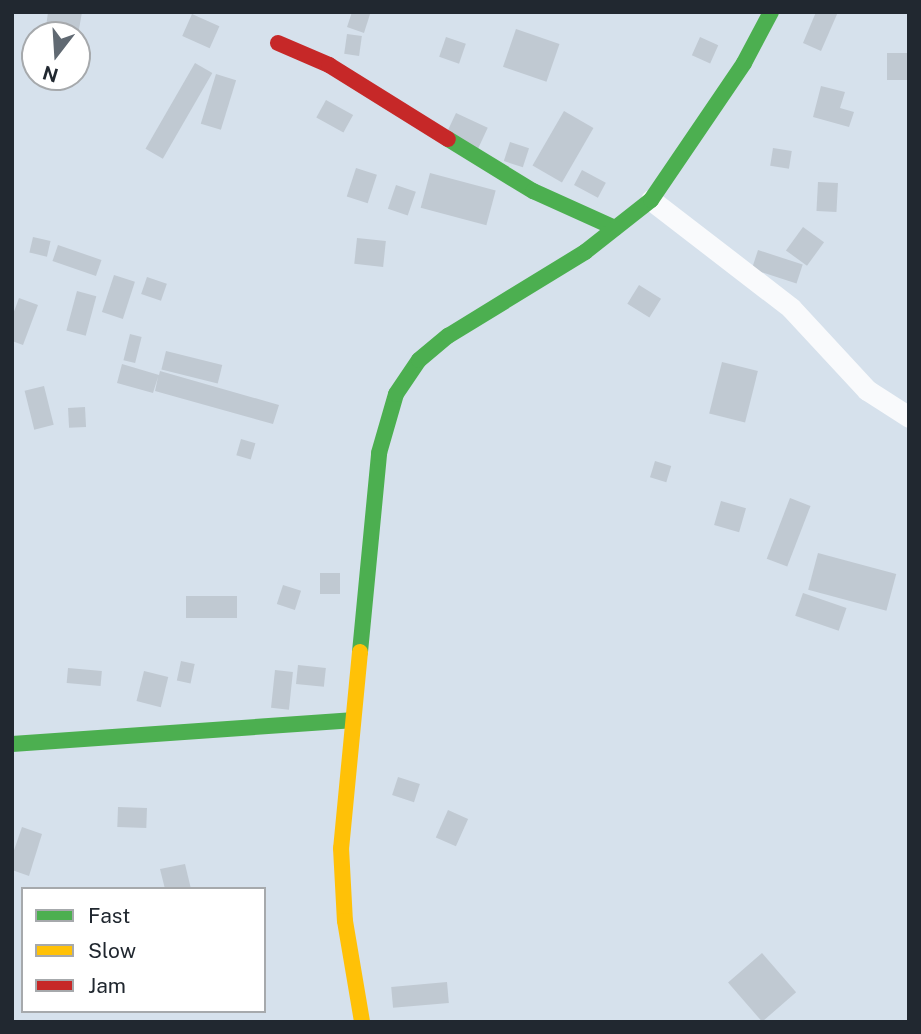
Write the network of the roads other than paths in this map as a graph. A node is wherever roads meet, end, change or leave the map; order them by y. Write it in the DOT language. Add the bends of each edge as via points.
graph roads {
  1 [pos="771,12"];
  2 [pos="278,43"];
  3 [pos="651,200"];
  4 [pos="615,228"];
  5 [pos="909,417"];
  6 [pos="351,720"];
  7 [pos="12,744"];
  8 [pos="362,1022"];
  1 -- 3 [label="street" via="744,63"];
  2 -- 4 [label="street" via="329,65 533,191"];
  3 -- 4 [label="street"];
  3 -- 5 [label="street" via="791,307 867,390"];
  4 -- 6 [label="street" via="585,252 448,336 419,360 396,394 379,453"];
  6 -- 7 [label="street"];
  6 -- 8 [label="street" via="341,848 345,921"];
}
